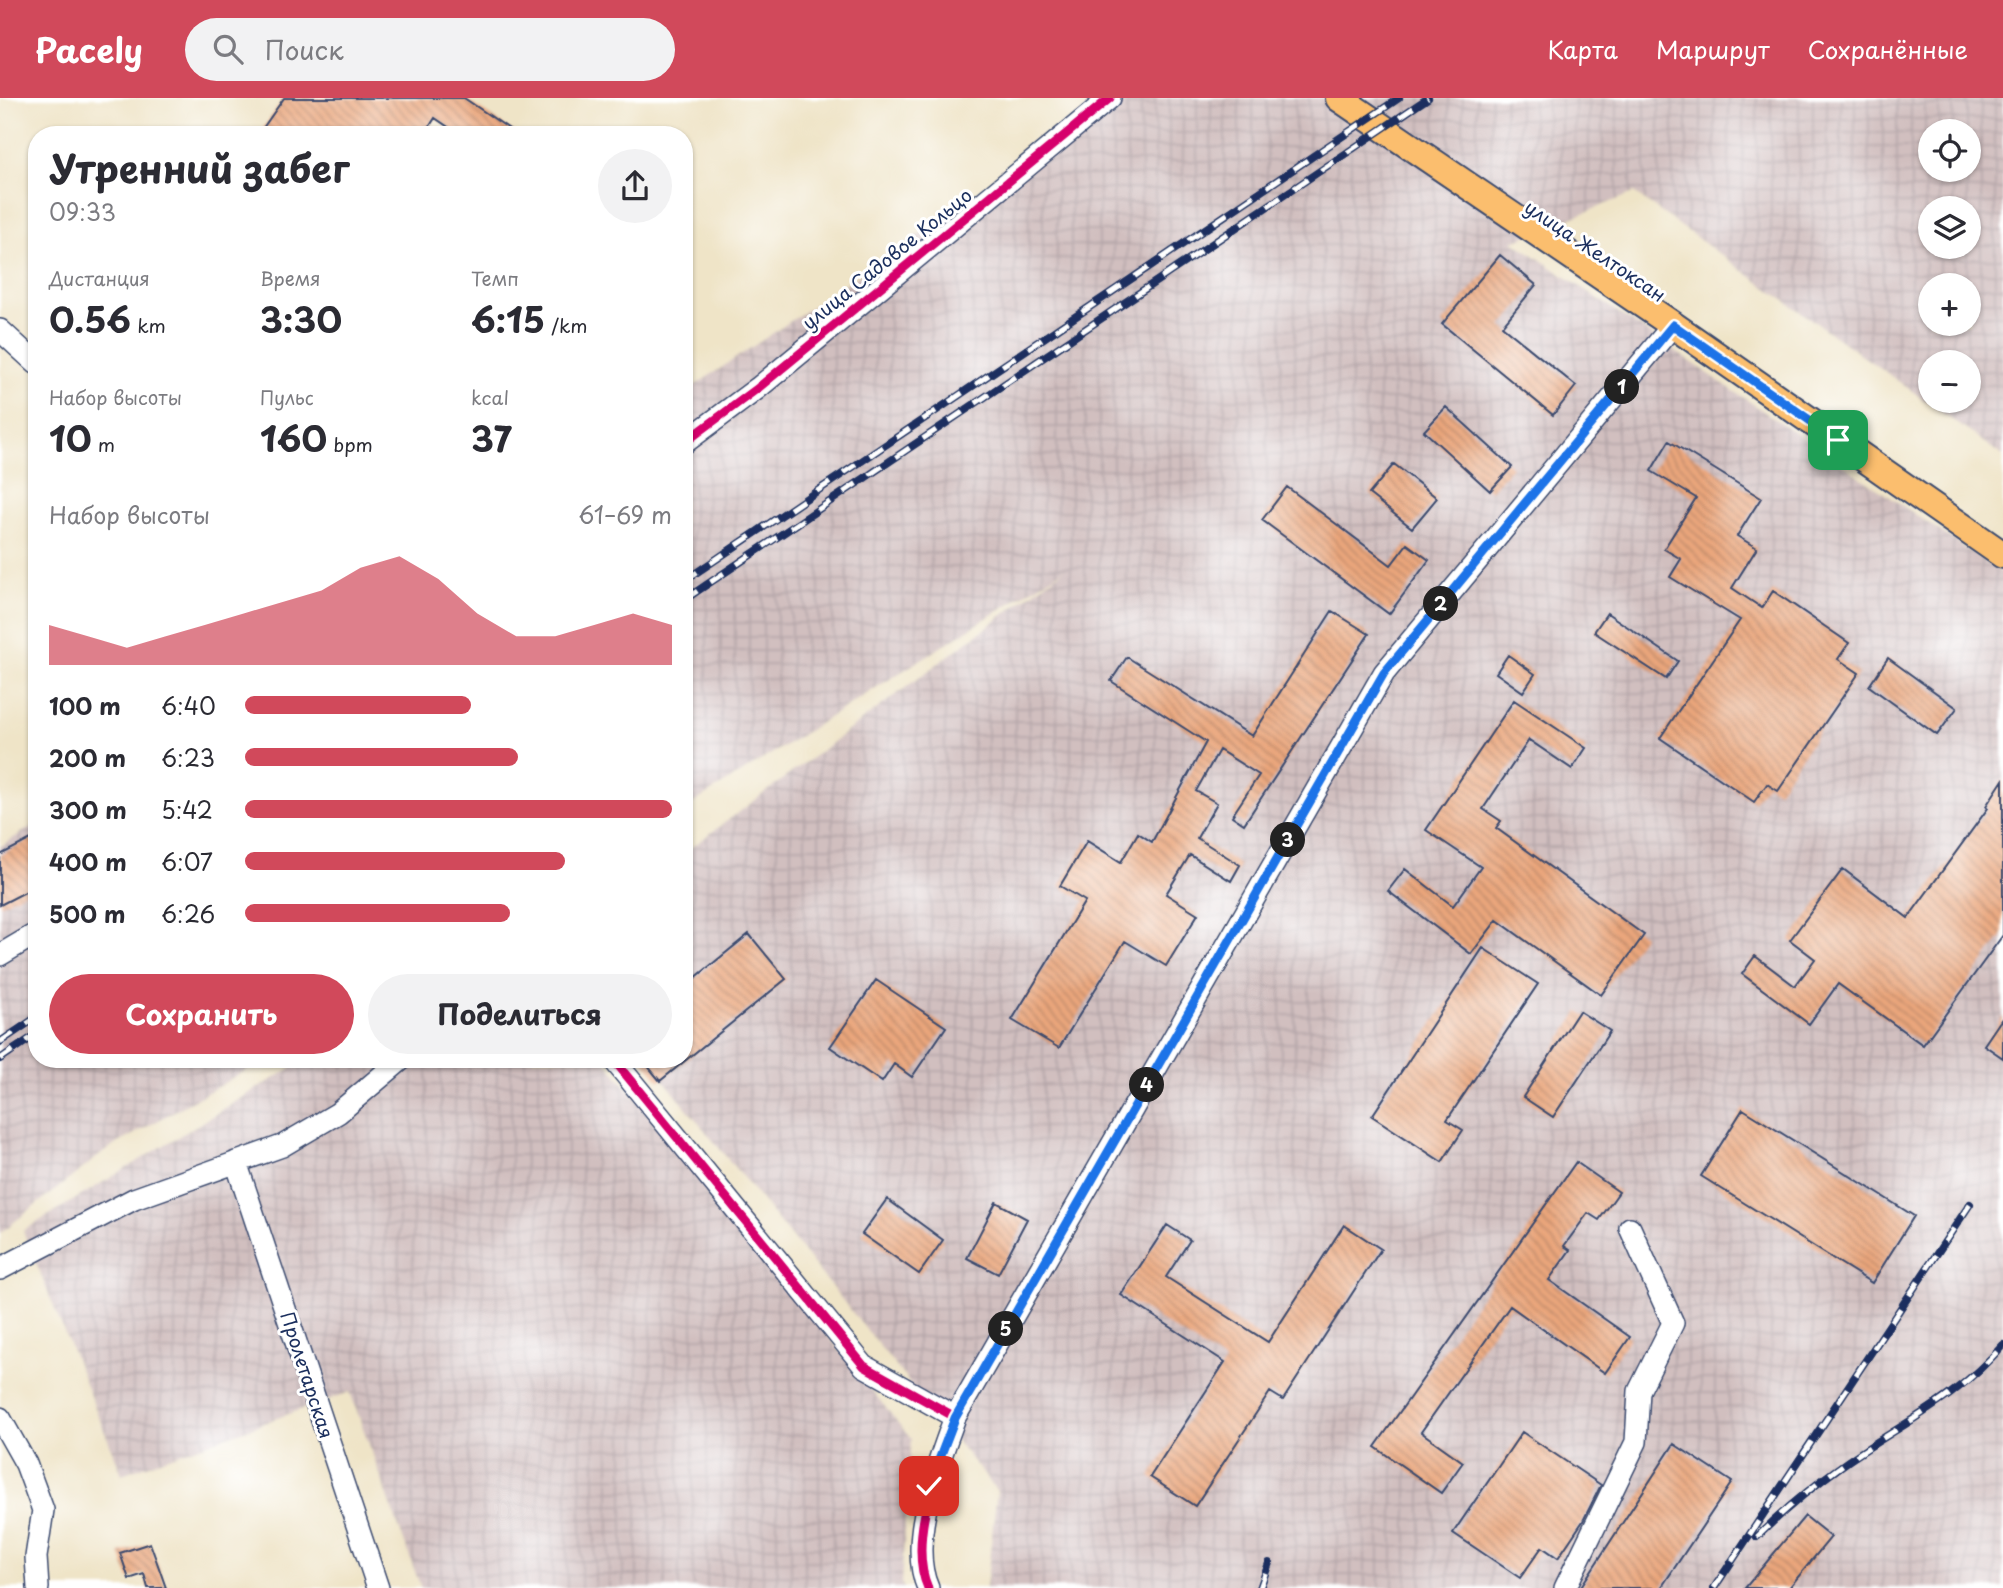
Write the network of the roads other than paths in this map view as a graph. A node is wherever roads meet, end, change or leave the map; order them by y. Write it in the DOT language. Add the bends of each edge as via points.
graph roads {
  1 [pos="1110,98"];
  2 [pos="1339,98"];
  3 [pos="1673,325"];
  4 [pos="0,330"];
  5 [pos="28,356"];
  6 [pos="693,436"];
  7 [pos="2003,555"];
  8 [pos="28,938"];
  9 [pos="0,955"];
  10 [pos="391,1068"];
  11 [pos="620,1068"];
  12 [pos="236,1162"];
  13 [pos="1630,1228"];
  14 [pos="0,1269"];
  15 [pos="0,1418"];
  16 [pos="955,1418"];
  17 [pos="38,1588"];
  18 [pos="378,1588"];
  19 [pos="928,1588"];
  20 [pos="1565,1588"];
  1 -- 6 [label="street, улица Садовое Кольцо"];
  2 -- 3 [label="main road, улица Желтоксан"];
  3 -- 7 [label="main road, улица Желтоксан"];
  3 -- 16 [label="street" via="1384,673"];
  4 -- 5 [label="street"];
  8 -- 9 [label="street"];
  10 -- 12 [label="street" via="338,1113 282,1146"];
  11 -- 16 [label="street" via="864,1366"];
  12 -- 14 [label="street" via="134,1199"];
  12 -- 18 [label="street, Пролетарская"];
  13 -- 20 [label="street" via="1673,1323 1639,1391 1636,1442"];
  15 -- 17 [label="street" via="26,1464 43,1510 36,1557"];
  16 -- 19 [label="street" via="929,1486 920,1570"];
}
